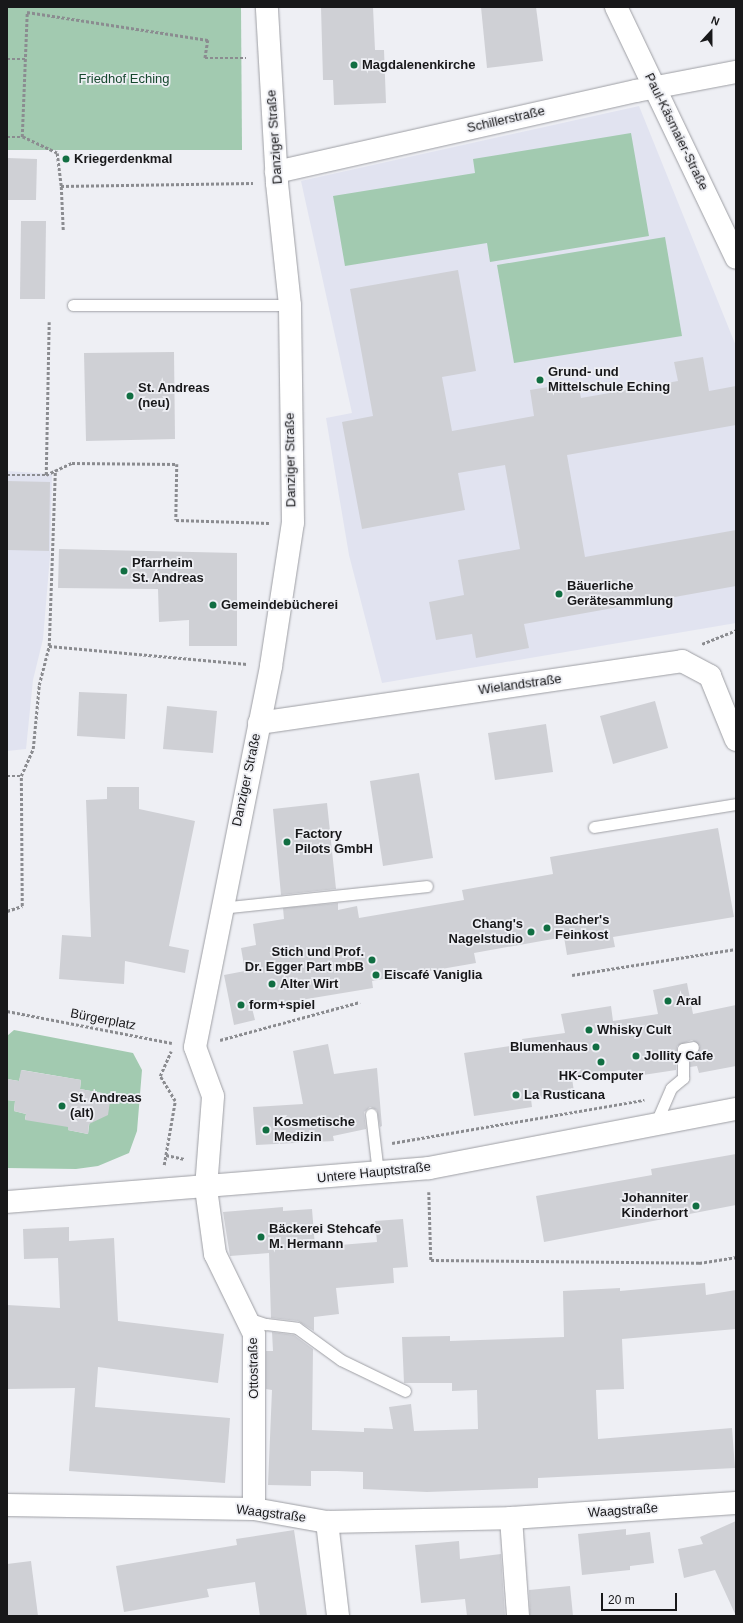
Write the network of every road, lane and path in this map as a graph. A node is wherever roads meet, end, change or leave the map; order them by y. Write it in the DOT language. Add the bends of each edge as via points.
graph roads {
  1 [pos="267,7"];
  2 [pos="616,7"];
  3 [pos="270,58"];
  4 [pos="7,59"];
  5 [pos="25,59"];
  6 [pos="736,72"];
  7 [pos="654,87"];
  8 [pos="7,137"];
  9 [pos="22,137"];
  10 [pos="277,178"];
  11 [pos="61,186"];
  12 [pos="63,230"];
  13 [pos="736,258"];
  14 [pos="73,305"];
  15 [pos="290,305"];
  16 [pos="49,322"];
  17 [pos="55,469"];
  18 [pos="7,475"];
  19 [pos="46,475"];
  20 [pos="293,523"];
  21 [pos="736,630"];
  22 [pos="48,646"];
  23 [pos="682,661"];
  24 [pos="271,666"];
  25 [pos="259,723"];
  26 [pos="736,740"];
  27 [pos="7,776"];
  28 [pos="21,776"];
  29 [pos="736,804"];
  30 [pos="594,827"];
  31 [pos="427,886"];
  32 [pos="221,908"];
  33 [pos="7,911"];
  34 [pos="736,949"];
  35 [pos="572,975"];
  36 [pos="360,1002"];
  37 [pos="7,1011"];
  38 [pos="185,1045"];
  39 [pos="693,1047"];
  40 [pos="668,1096"];
  41 [pos="736,1109"];
  42 [pos="371,1114"];
  43 [pos="655,1125"];
  44 [pos="374,1146"];
  45 [pos="429,1168"];
  46 [pos="164,1170"];
  47 [pos="378,1173"];
  48 [pos="206,1188"];
  49 [pos="7,1202"];
  50 [pos="736,1256"];
  51 [pos="247,1318"];
  52 [pos="405,1391"];
  53 [pos="736,1503"];
  54 [pos="7,1505"];
  55 [pos="254,1510"];
  56 [pos="510,1518"];
  57 [pos="327,1522"];
  58 [pos="338,1616"];
  59 [pos="518,1616"];
  1 -- 3 [label="street, Danziger Straße"];
  2 -- 7 [label="street, Paul-Käsmaier-Straße"];
  3 -- 5 [label="path" via="205,58 208,40 28,12"];
  3 -- 10 [label="street, Danziger Straße"];
  4 -- 5 [label="path"];
  5 -- 9 [label="path"];
  6 -- 7 [label="street, Schillerstraße"];
  7 -- 10 [label="street, Schillerstraße"];
  7 -- 13 [label="street, Paul-Käsmaier-Straße"];
  8 -- 9 [label="path"];
  9 -- 11 [label="path" via="57,153"];
  10 -- 11 [label="path"];
  10 -- 15 [label="street, Danziger Straße"];
  11 -- 12 [label="path"];
  14 -- 15 [label="lane"];
  15 -- 20 [label="street, Danziger Straße"];
  16 -- 19 [label="path"];
  17 -- 19 [label="path"];
  17 -- 20 [label="path" via="72,463 177,464 176,520"];
  17 -- 22 [label="path" via="54,549"];
  18 -- 19 [label="path"];
  20 -- 24 [label="street, Danziger Straße"];
  21 -- 23 [label="path" via="705,642"];
  22 -- 24 [label="path"];
  22 -- 28 [label="path" via="39,685 33,749"];
  23 -- 25 [label="street, Wielandstraße"];
  23 -- 26 [label="street" via="710,676"];
  24 -- 25 [label="street, Danziger Straße"];
  25 -- 32 [label="street, Danziger Straße"];
  27 -- 28 [label="path"];
  28 -- 33 [label="path" via="22,906"];
  29 -- 30 [label="lane"];
  31 -- 32 [label="lane"];
  32 -- 38 [label="street, Danziger Straße"];
  34 -- 35 [label="path"];
  36 -- 38 [label="path"];
  37 -- 38 [label="path, Bürgerplatz"];
  38 -- 46 [label="path" via="160,1076 175,1101"];
  38 -- 48 [label="street" via="213,1096"];
  39 -- 40 [label="lane" via="683,1049 683,1078 671,1088"];
  40 -- 43 [label="lane"];
  40 -- 44 [label="path"];
  41 -- 43 [label="street, Untere Hauptstraße"];
  42 -- 44 [label="lane"];
  43 -- 45 [label="street, Untere Hauptstraße"];
  44 -- 47 [label="lane"];
  45 -- 47 [label="street, Untere Hauptstraße"];
  45 -- 50 [label="path" via="431,1260 699,1263"];
  47 -- 48 [label="street, Untere Hauptstraße"];
  48 -- 49 [label="street, Untere Hauptstraße"];
  48 -- 51 [label="street, Ottostraße" via="215,1254"];
  51 -- 52 [label="lane" via="266,1324 297,1328 340,1360"];
  51 -- 55 [label="street, Ottostraße" via="254,1334"];
  53 -- 56 [label="street, Waagstraße"];
  54 -- 55 [label="street, Waagstraße"];
  55 -- 57 [label="street, Waagstraße"];
  56 -- 57 [label="street, Waagstraße"];
  56 -- 59 [label="street"];
  57 -- 58 [label="street"];
}
